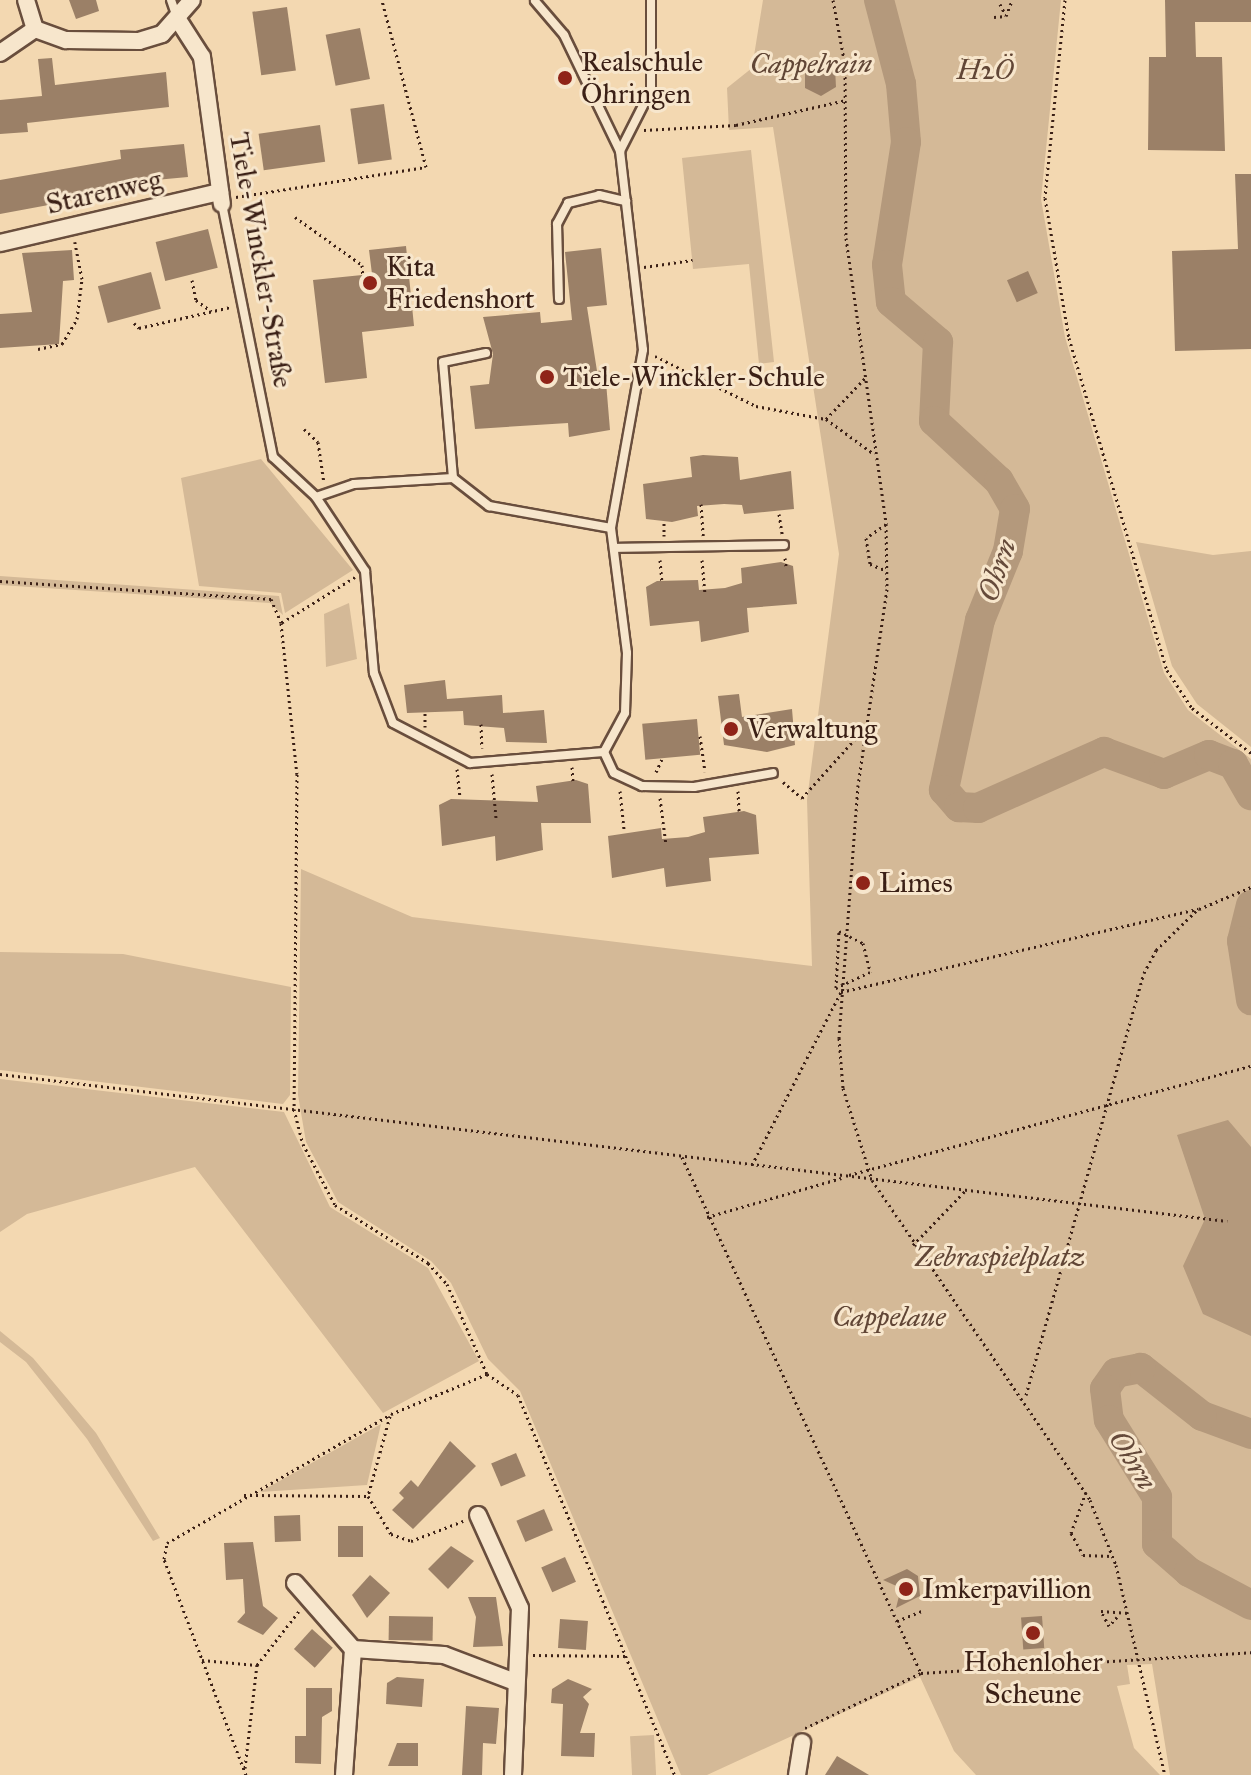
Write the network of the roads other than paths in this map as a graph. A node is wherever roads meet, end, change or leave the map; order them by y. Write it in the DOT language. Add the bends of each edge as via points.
graph roads {
  1 [pos="26,0"];
  2 [pos="171,0"];
  3 [pos="192,0"];
  4 [pos="651,0"];
  5 [pos="535,1"];
  6 [pos="177,18"];
  7 [pos="35,29"];
  8 [pos="0,53"];
  9 [pos="620,151"];
  10 [pos="221,198"];
  11 [pos="626,201"];
  12 [pos="0,243"];
  13 [pos="559,299"];
  14 [pos="486,353"];
  15 [pos="453,478"];
  16 [pos="316,497"];
  17 [pos="611,528"];
  18 [pos="784,545"];
  19 [pos="614,548"];
  20 [pos="604,752"];
  21 [pos="773,773"];
  22 [pos="478,1515"];
  23 [pos="295,1583"];
  24 [pos="353,1649"];
  25 [pos="515,1682"];
  26 [pos="802,1742"];
  27 [pos="344,1775"];
  28 [pos="513,1775"];
  29 [pos="797,1775"];
  1 -- 7 [label="street"];
  2 -- 6 [label="lane"];
  3 -- 6 [label="street"];
  4 -- 9 [label="lane" via="651,90"];
  5 -- 9 [label="lane" via="564,35"];
  6 -- 7 [label="street" via="162,34 139,41 66,40"];
  6 -- 10 [label="street, Tiele-Winckler-Straße" via="202,57"];
  7 -- 8 [label="street"];
  9 -- 11 [label="lane"];
  10 -- 12 [label="street, Starenweg"];
  10 -- 16 [label="lane, Tiele-Winckler-Straße" via="273,457"];
  11 -- 13 [label="lane" via="599,195 568,203 557,224"];
  11 -- 17 [label="lane" via="643,350"];
  14 -- 15 [label="lane" via="443,362"];
  15 -- 16 [label="lane" via="406,477"];
  15 -- 17 [label="lane" via="489,506"];
  16 -- 20 [label="lane, Tiele-Winckler-Straße" via="365,571 374,673 393,723 456,757 487,762"];
  17 -- 19 [label="lane"];
  18 -- 19 [label="lane"];
  19 -- 20 [label="lane" via="627,653 625,713"];
  20 -- 21 [label="lane" via="619,775 659,787"];
  22 -- 25 [label="street" via="520,1608"];
  23 -- 24 [label="street"];
  24 -- 25 [label="street" via="444,1655"];
  24 -- 27 [label="street"];
  25 -- 28 [label="street"];
  26 -- 29 [label="street"];
}
